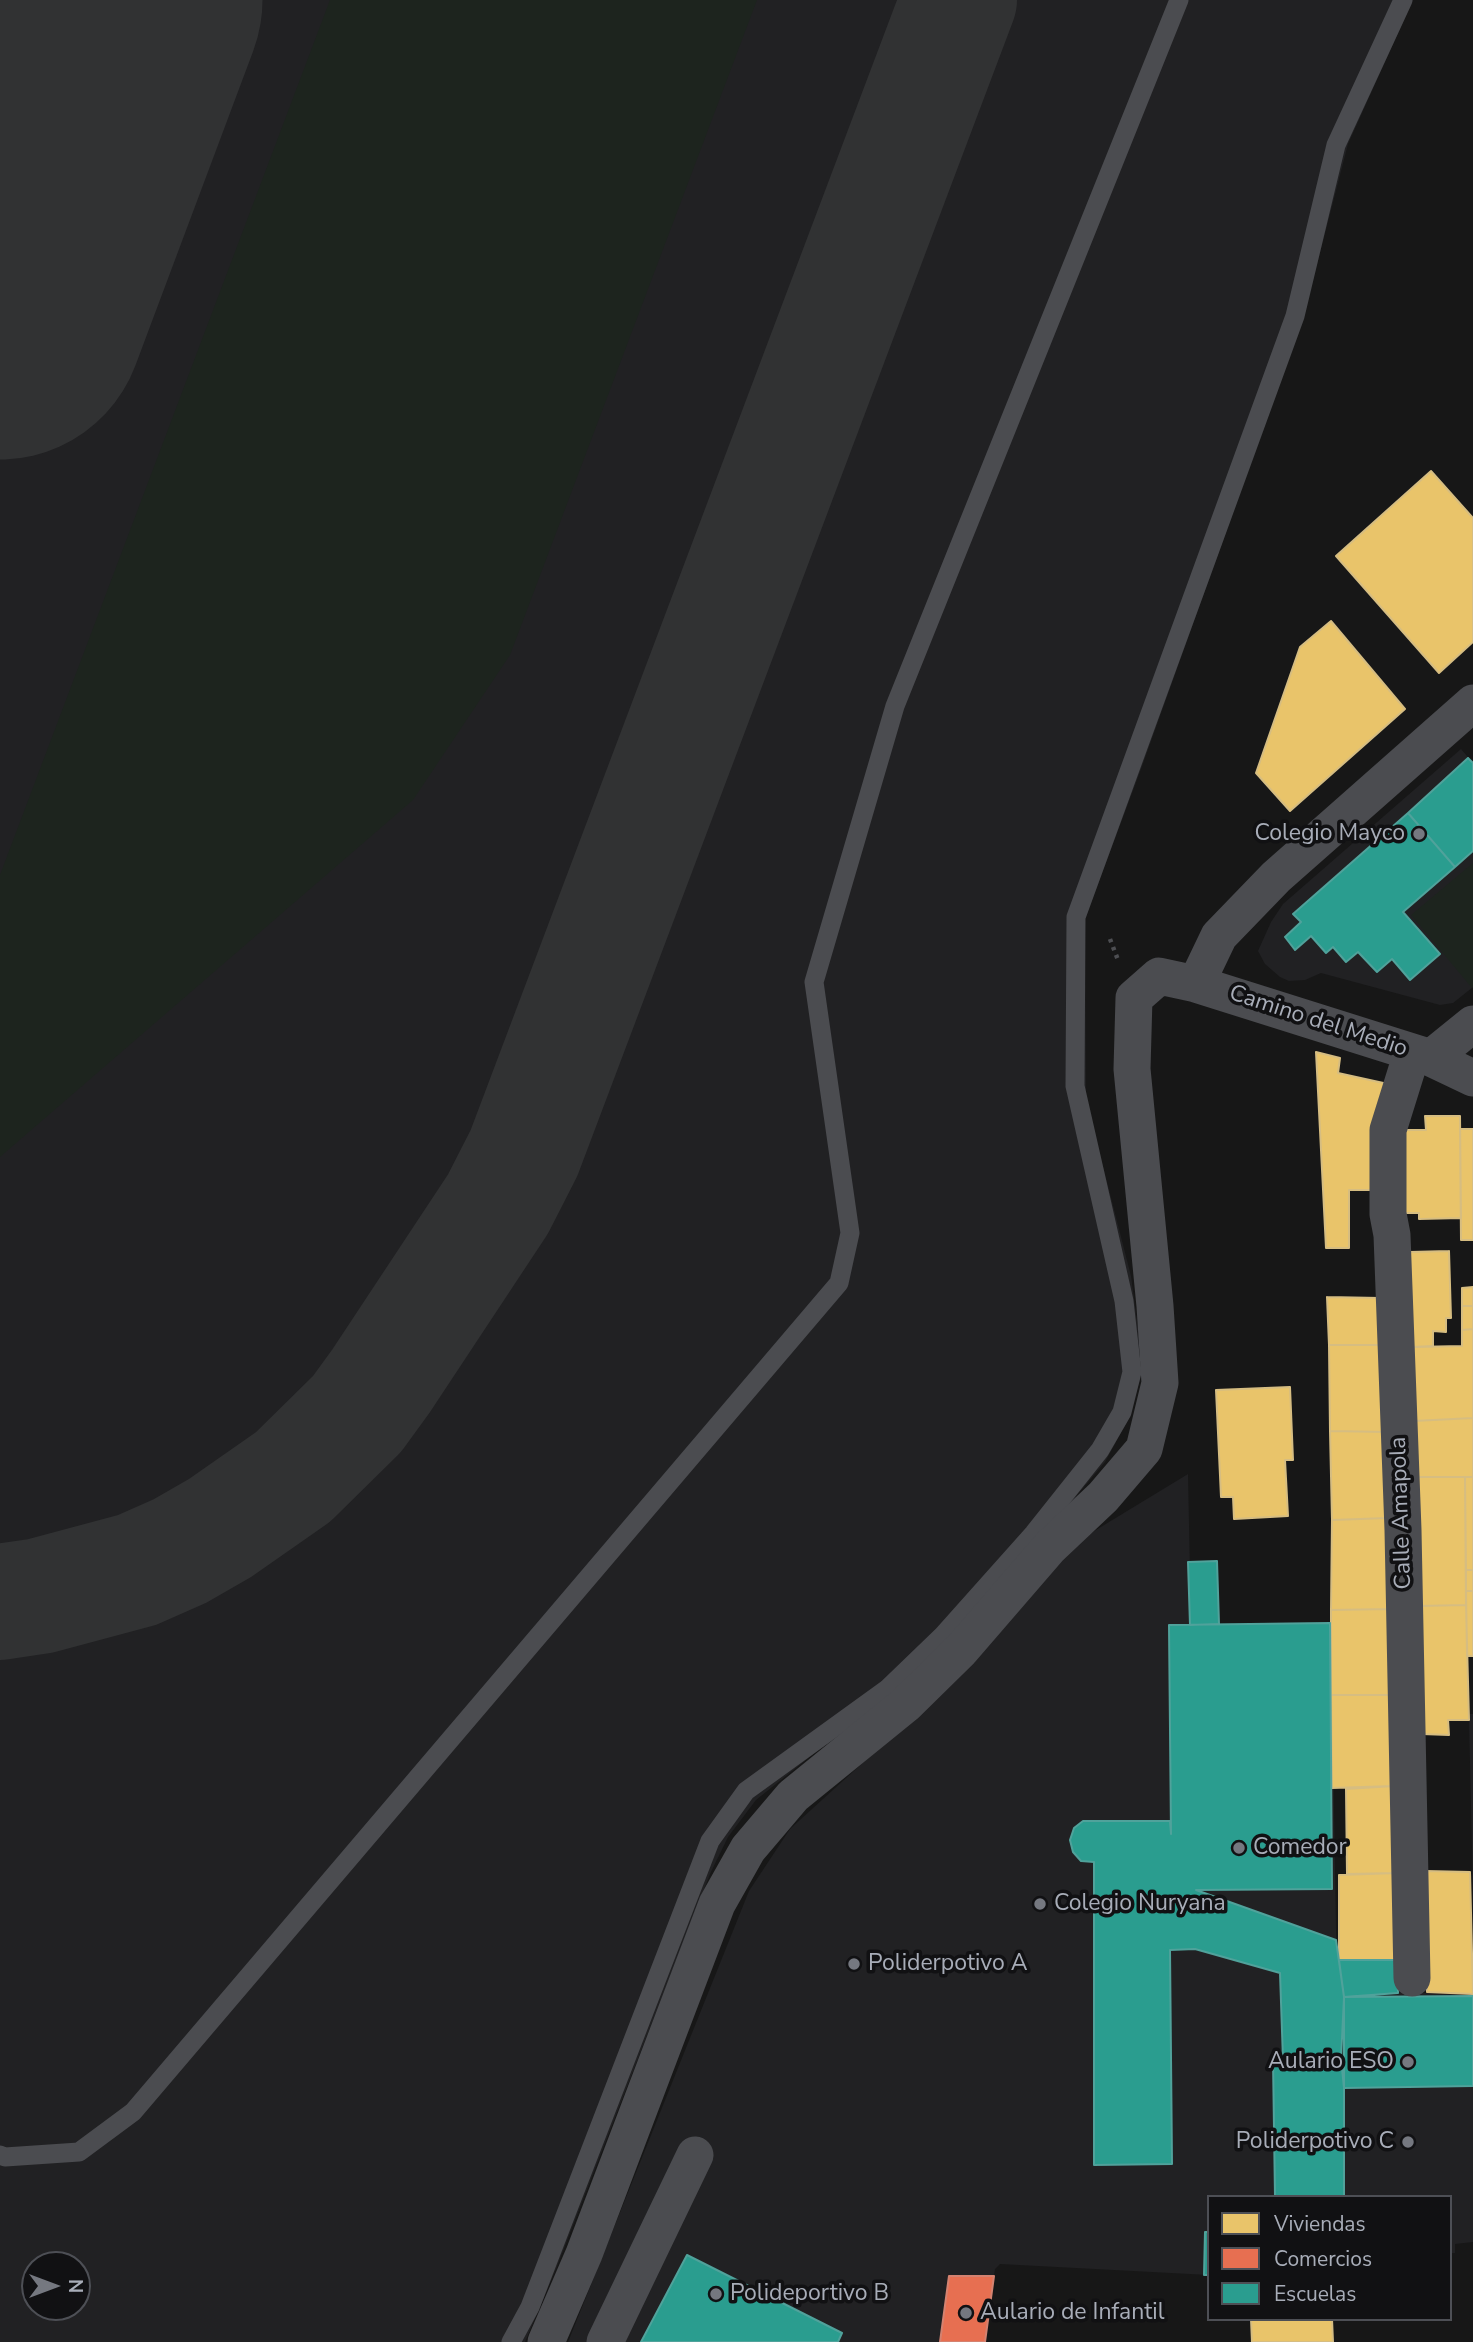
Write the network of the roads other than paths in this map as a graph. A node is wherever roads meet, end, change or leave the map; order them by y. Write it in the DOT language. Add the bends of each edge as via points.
graph roads {
  1 [pos="1178,0"];
  2 [pos="1404,0"];
  3 [pos="1473,703"];
  4 [pos="1196,984"];
  5 [pos="1473,1024"];
  6 [pos="1422,1055"];
  7 [pos="1473,1078"];
  8 [pos="1412,1978"];
  9 [pos="0,2155"];
  10 [pos="695,2155"];
  11 [pos="511,2342"];
  12 [pos="545,2342"];
  13 [pos="605,2342"];
  1 -- 9 [label="lane" via="895,706 814,982 850,1233 839,1283 133,2112 79,2152"];
  2 -- 11 [label="lane" via="1336,145 1295,316 1076,917 1075,1086 1125,1301 1132,1371 1122,1412 1100,1450 1034,1533 943,1635 887,1689 746,1791 710,1841 530,2307"];
  3 -- 4 [label="street" via="1276,877 1219,936"];
  4 -- 6 [label="street, Camino del Medio"];
  4 -- 12 [label="street, Camino del Medio" via="1159,976 1134,998 1132,1069 1160,1383 1144,1449 1103,1497 1050,1547 961,1650 905,1705 793,1796 748,1849 718,1904 584,2254"];
  5 -- 6 [label="street"];
  6 -- 7 [label="street, Camino del Medio"];
  6 -- 8 [label="street, Calle Amapola" via="1388,1130 1403,1530"];
  10 -- 13 [label="street"];
}
